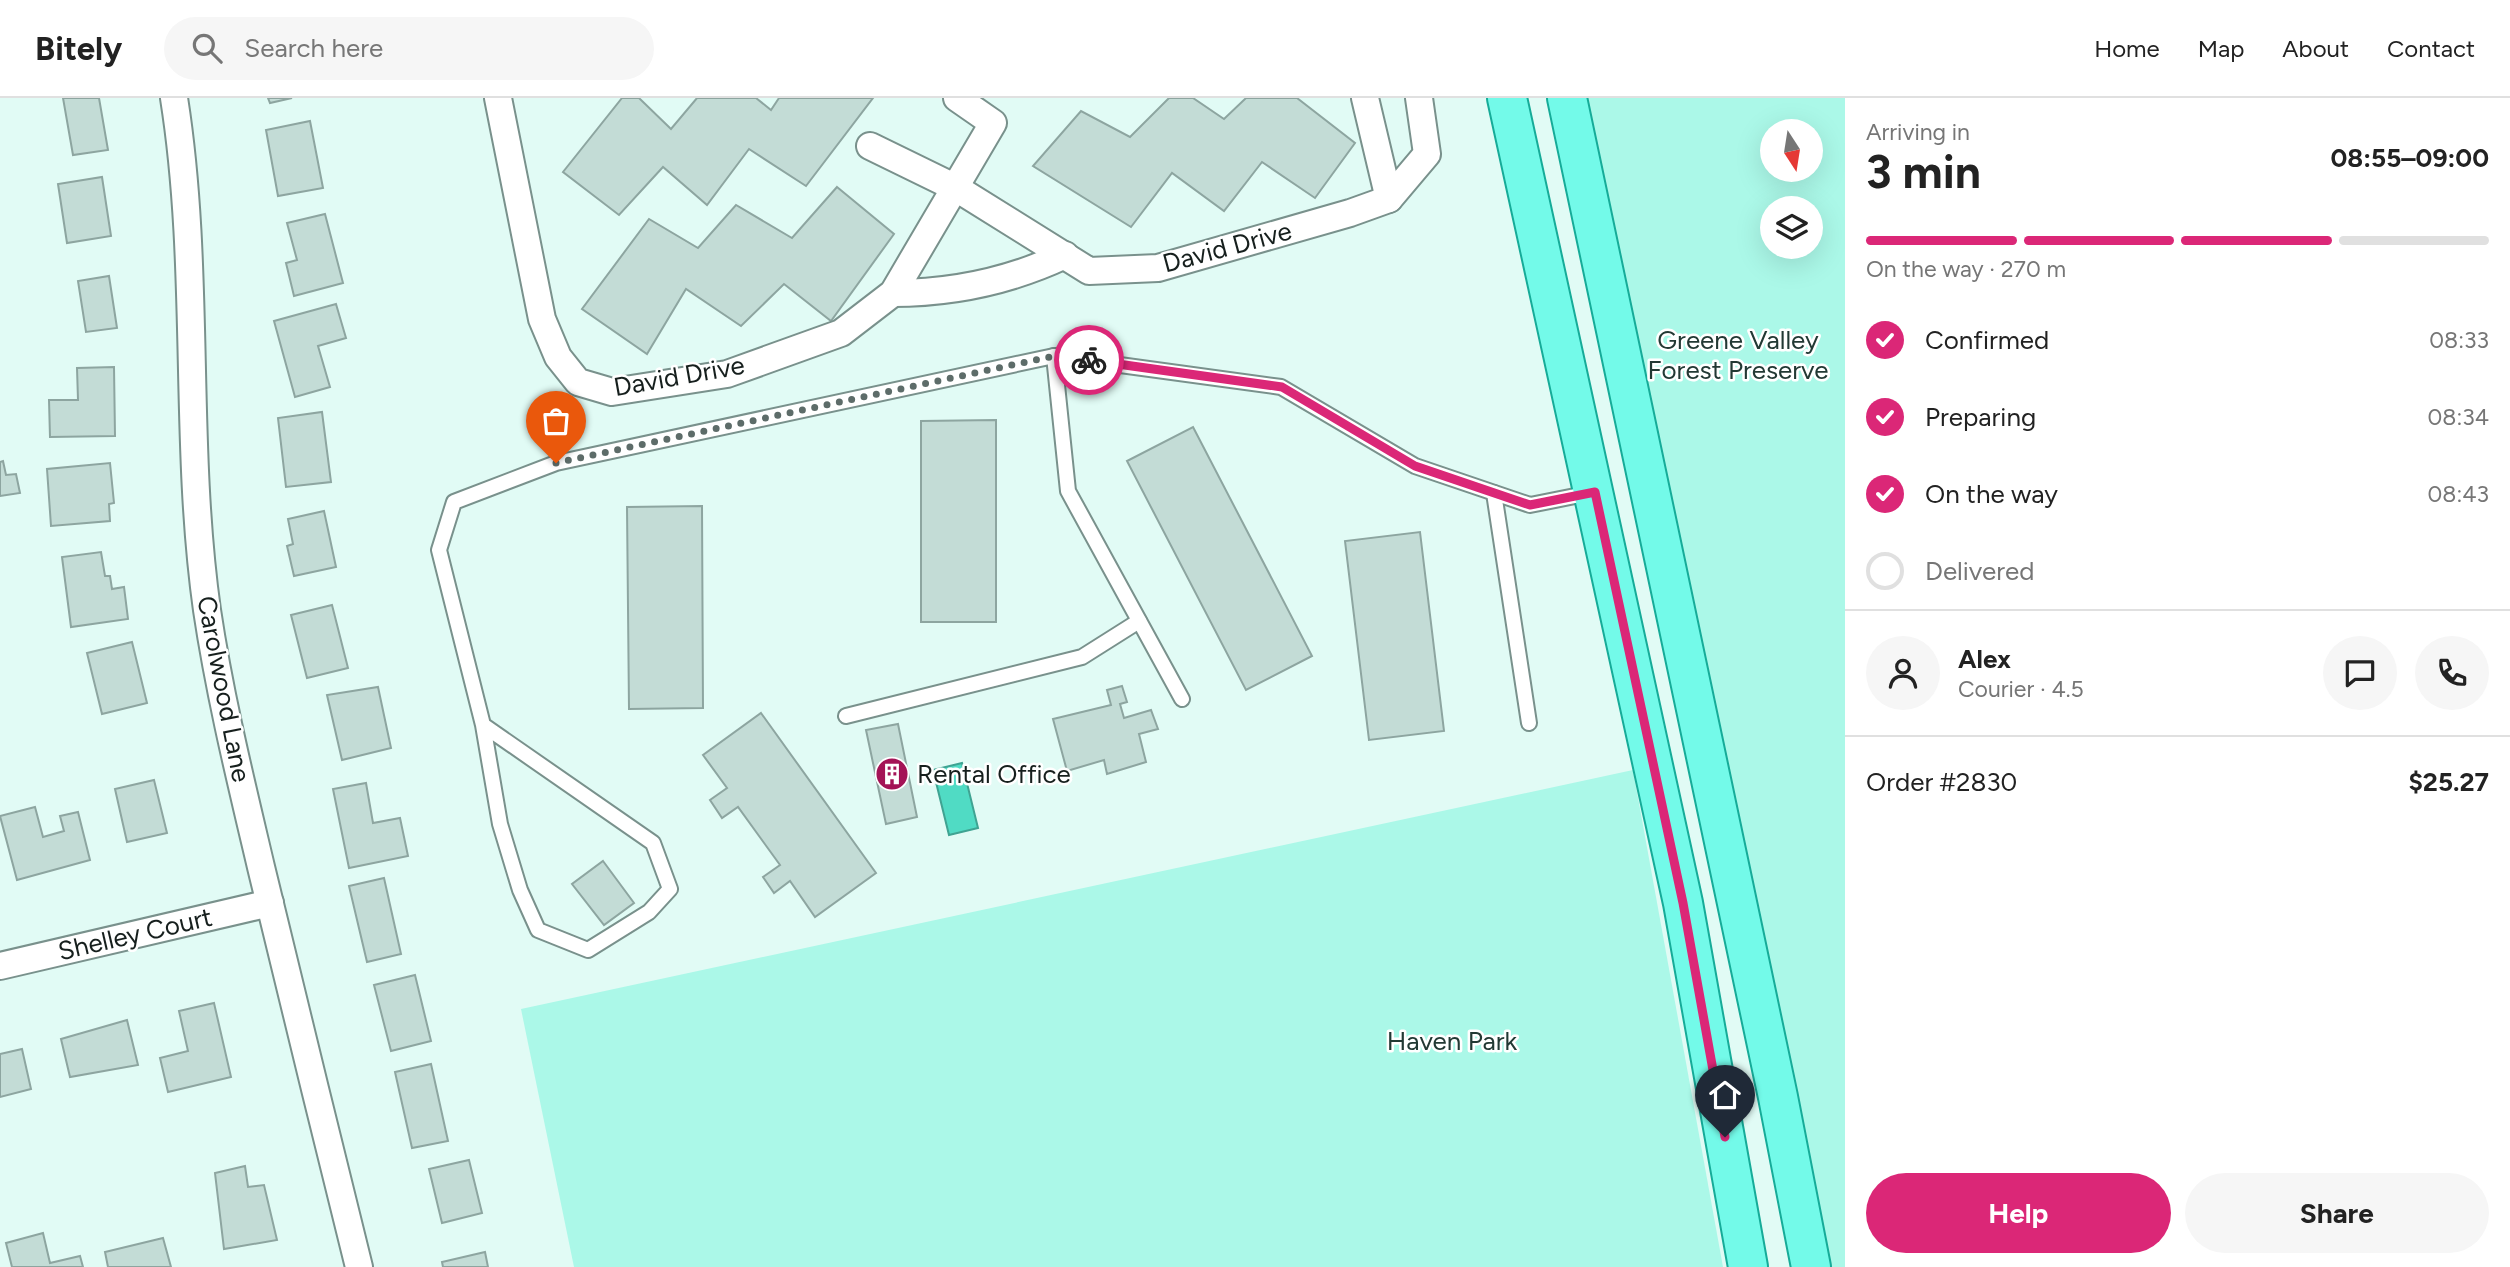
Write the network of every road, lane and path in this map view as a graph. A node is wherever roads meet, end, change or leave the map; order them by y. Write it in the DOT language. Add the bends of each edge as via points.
graph roads {
  1 [pos="174,98"];
  2 [pos="498,98"];
  3 [pos="957,98"];
  4 [pos="1365,98"];
  5 [pos="1419,98"];
  6 [pos="1507,98"];
  7 [pos="1567,98"];
  8 [pos="870,146"];
  9 [pos="956,188"];
  10 [pos="1389,199"];
  11 [pos="1065,255"];
  12 [pos="893,293"];
  13 [pos="1054,356"];
  14 [pos="1595,492"];
  15 [pos="1494,493"];
  16 [pos="1139,621"];
  17 [pos="1182,699"];
  18 [pos="846,716"];
  19 [pos="1529,723"];
  20 [pos="483,726"];
  21 [pos="270,902"];
  22 [pos="0,966"];
  23 [pos="359,1267"];
  24 [pos="1748,1267"];
  25 [pos="1811,1267"];
  1 -- 21 [label="street, Carolwood Lane" via="190,256 196,491 207,609 226,718"];
  2 -- 12 [label="street, David Drive" via="542,318 558,357 578,382 612,392 727,374 841,333"];
  3 -- 9 [label="street" via="993,123"];
  4 -- 10 [label="street"];
  5 -- 10 [label="street" via="1426,154"];
  6 -- 14 [label="main road"];
  7 -- 25 [label="main road"];
  8 -- 9 [label="street, David Drive"];
  9 -- 11 [label="street, David Drive"];
  9 -- 12 [label="street, David Drive"];
  10 -- 11 [label="street, David Drive" via="1158,268 1088,271"];
  11 -- 12 [label="street" via="1024,274 972,287"];
  13 -- 15 [label="lane" via="1282,387 1415,466"];
  13 -- 16 [label="lane" via="1068,491"];
  13 -- 20 [label="lane" via="556,463 454,502 439,550"];
  14 -- 15 [label="lane" via="1530,505"];
  14 -- 24 [label="main road" via="1683,903"];
  15 -- 19 [label="lane"];
  16 -- 17 [label="lane"];
  16 -- 18 [label="lane" via="1082,657"];
  20 -- 20 [label="lane" via="500,824 538,930 588,950 649,912 670,890 653,843"];
  21 -- 22 [label="street, Shelley Court"];
  21 -- 23 [label="street, Carolwood Lane"];
}
